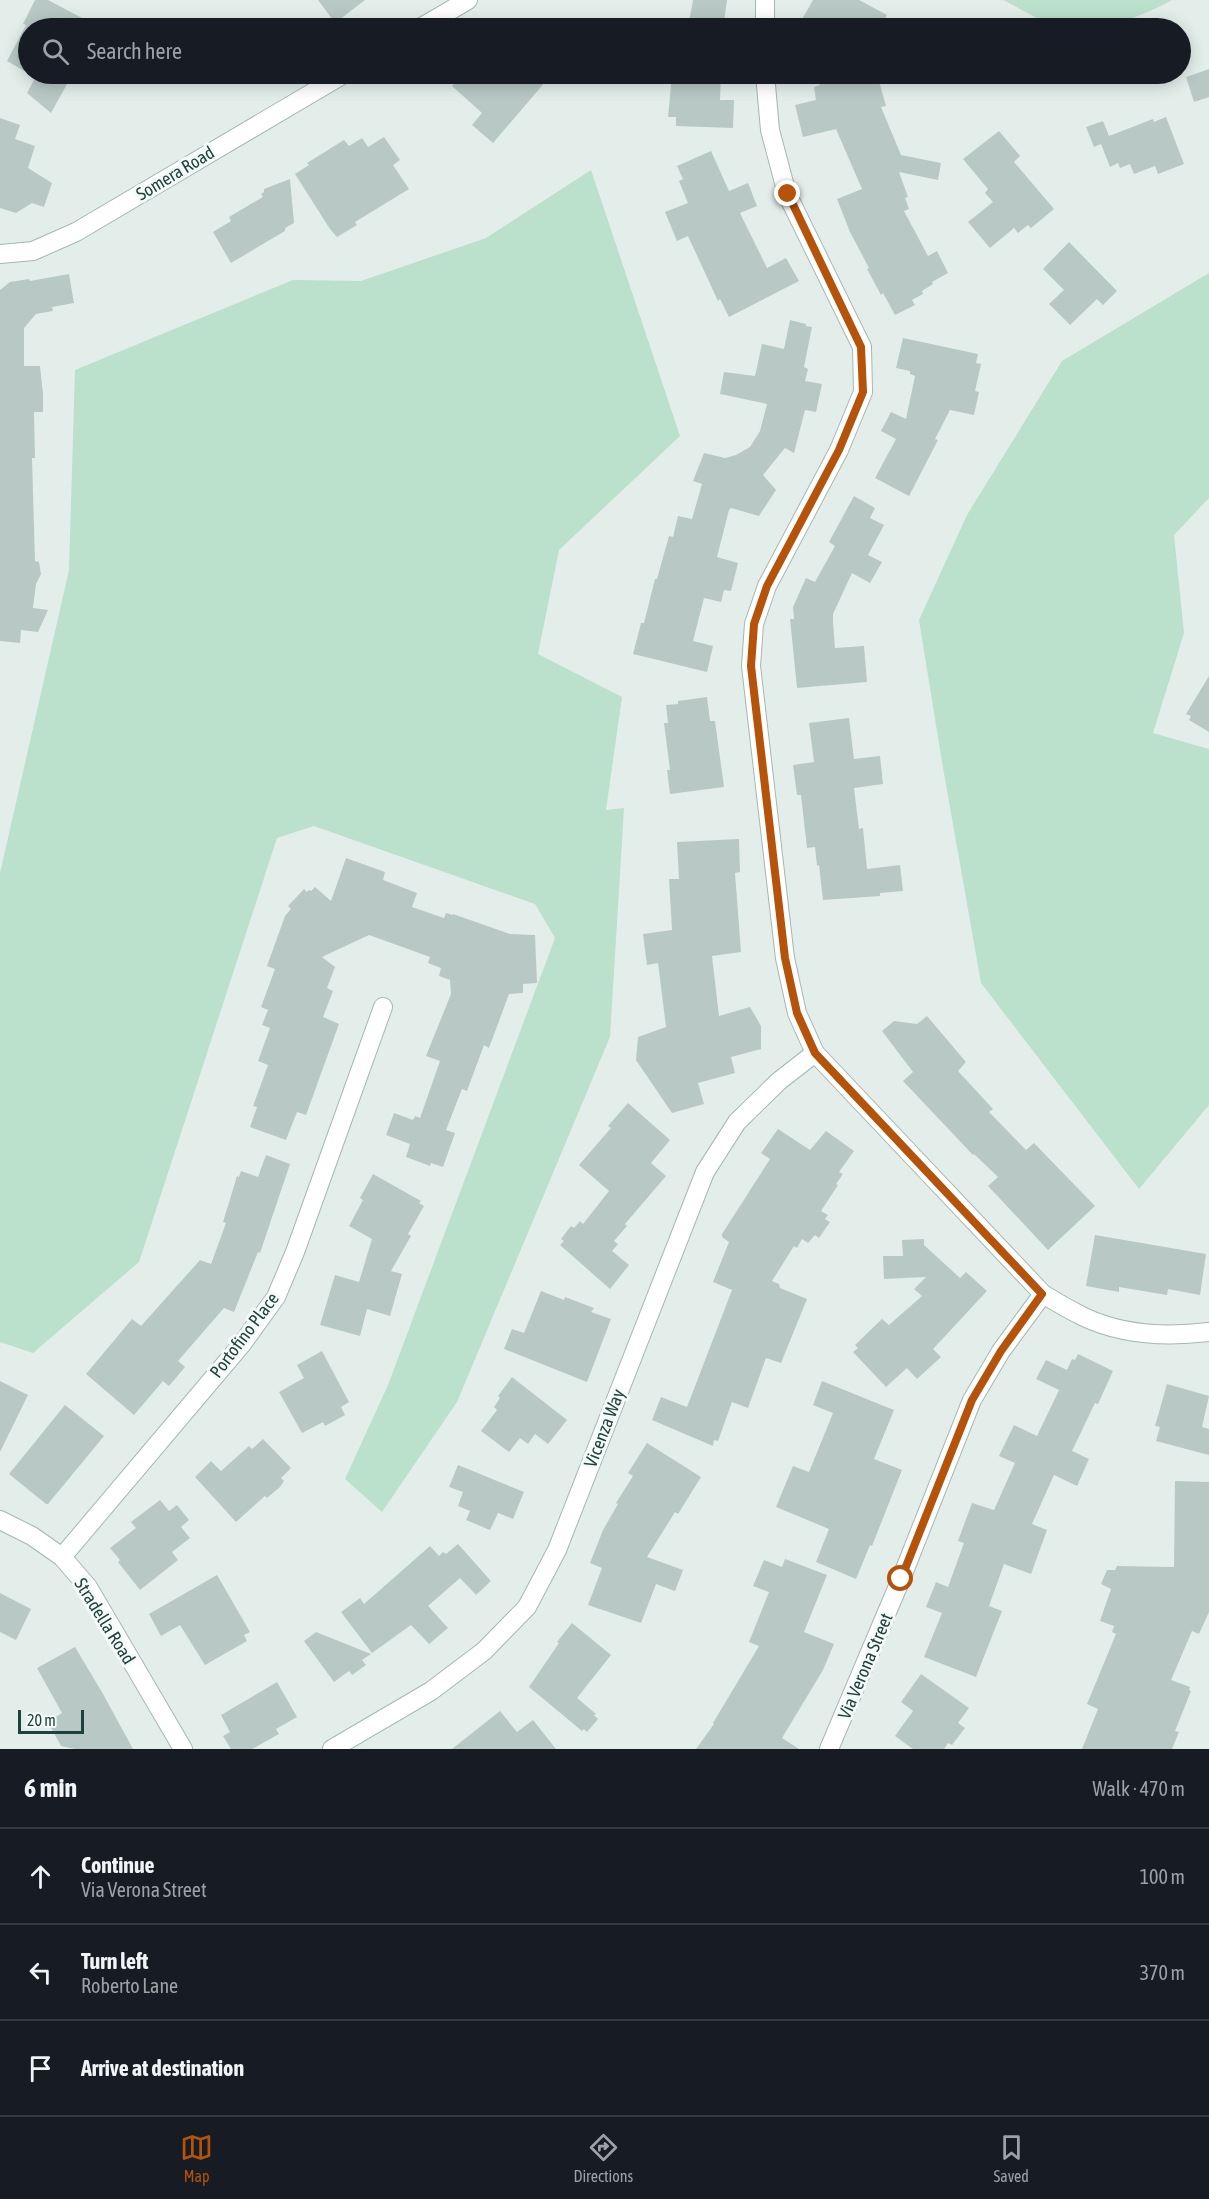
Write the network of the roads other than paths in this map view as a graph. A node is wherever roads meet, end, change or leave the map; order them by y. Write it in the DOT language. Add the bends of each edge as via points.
graph roads {
  1 [pos="468,0"];
  2 [pos="765,0"];
  3 [pos="437,18"];
  4 [pos="765,18"];
  5 [pos="327,84"];
  6 [pos="766,84"];
  7 [pos="0,254"];
  8 [pos="383,1006"];
  9 [pos="815,1053"];
  10 [pos="1042,1294"];
  11 [pos="1209,1332"];
  12 [pos="0,1520"];
  13 [pos="62,1557"];
  14 [pos="183,1749"];
  15 [pos="332,1749"];
  16 [pos="829,1749"];
  1 -- 3 [label="street"];
  2 -- 4 [label="street"];
  5 -- 7 [label="street, Somera Road" via="76,232 33,251"];
  6 -- 9 [label="street" via="770,130 788,194 862,353 863,392 839,450 767,586 754,624 751,666 785,958 797,1013"];
  8 -- 13 [label="street, Portofino Place" via="276,1298 242,1344"];
  9 -- 10 [label="street"];
  9 -- 15 [label="street, Vicenza Way" via="737,1122 705,1172 557,1550 527,1607 484,1651 431,1691"];
  10 -- 11 [label="street" via="1086,1318 1134,1333"];
  10 -- 16 [label="street, Via Verona Street" via="972,1400"];
  12 -- 13 [label="street, Stradella Road"];
  13 -- 14 [label="street, Stradella Road" via="88,1587"];
}
